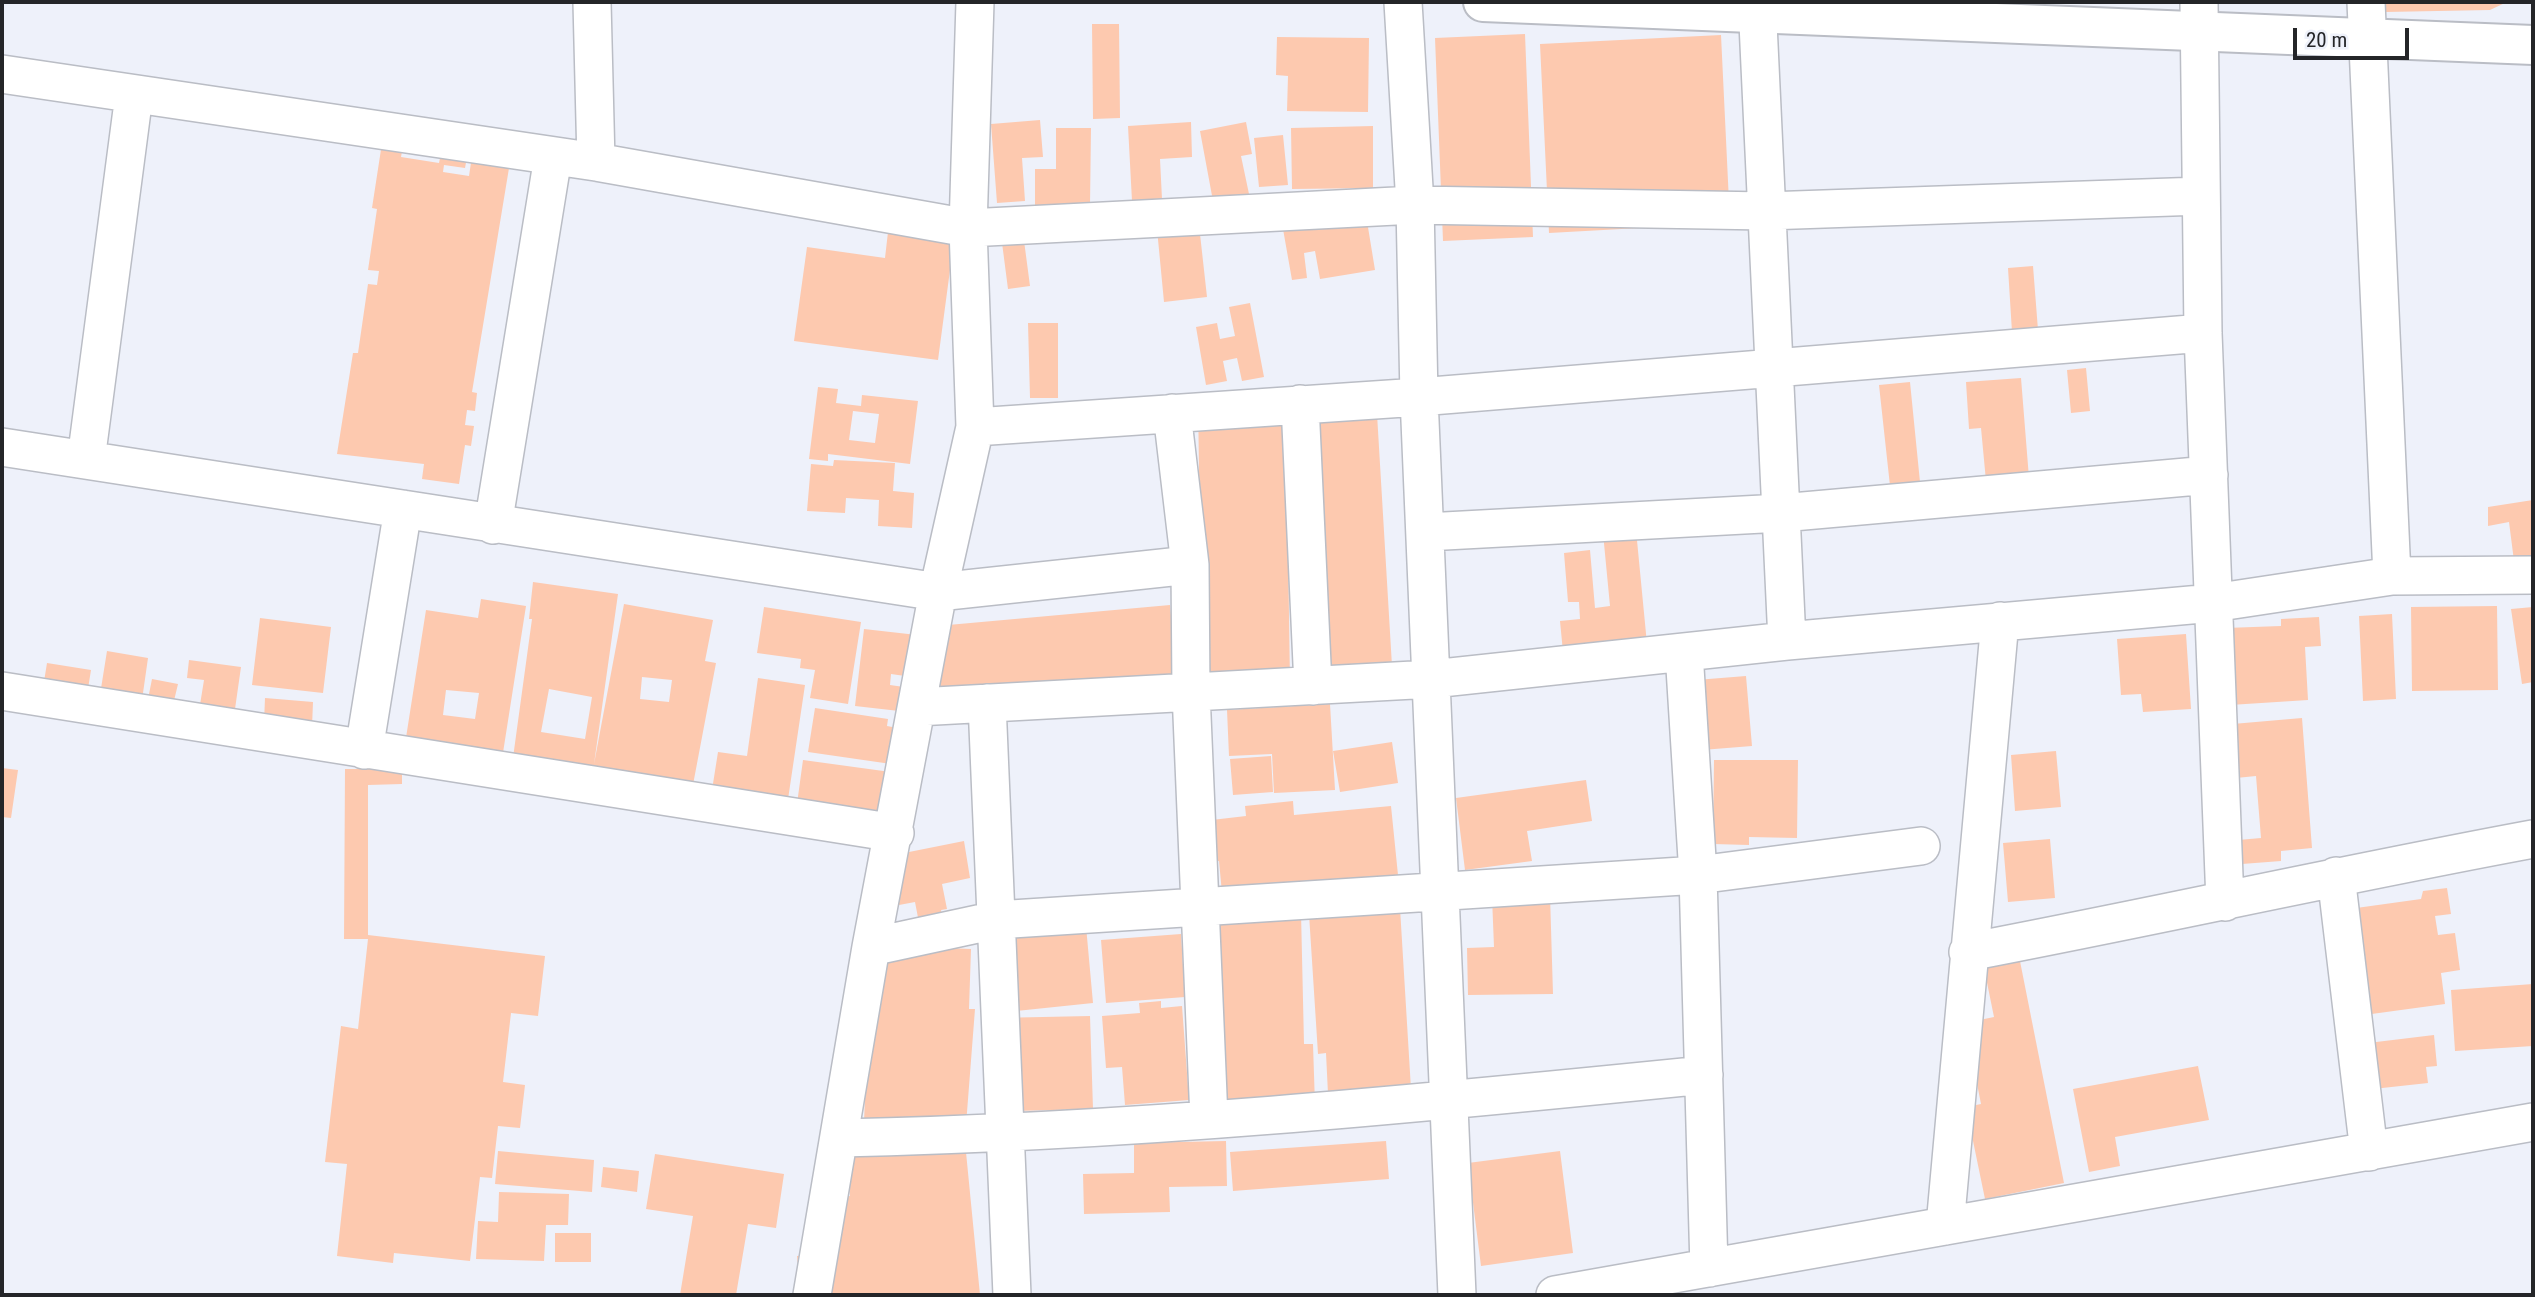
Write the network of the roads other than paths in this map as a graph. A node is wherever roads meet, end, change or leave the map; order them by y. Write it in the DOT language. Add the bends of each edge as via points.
graph roads {
  1 [pos="592,2"];
  2 [pos="975,2"];
  3 [pos="1404,2"];
  4 [pos="1483,2"];
  5 [pos="1597,4"];
  6 [pos="1757,7"];
  7 [pos="2199,17"];
  8 [pos="2366,20"];
  9 [pos="2533,45"];
  10 [pos="2,74"];
  11 [pos="134,95"];
  12 [pos="553,157"];
  13 [pos="596,162"];
  14 [pos="2201,196"];
  15 [pos="1415,205"];
  16 [pos="1766,211"];
  17 [pos="968,228"];
  18 [pos="2203,333"];
  19 [pos="1774,368"];
  20 [pos="1419,397"];
  21 [pos="1300,404"];
  22 [pos="1172,413"];
  23 [pos="975,427"];
  24 [pos="2,447"];
  25 [pos="86,460"];
  26 [pos="2209,475"];
  27 [pos="403,509"];
  28 [pos="1781,513"];
  29 [pos="493,525"];
  30 [pos="1426,532"];
  31 [pos="1190,565"];
  32 [pos="2533,575"];
  33 [pos="2392,576"];
  34 [pos="938,592"];
  35 [pos="2213,603"];
  36 [pos="2000,621"];
  37 [pos="1787,641"];
  38 [pos="1684,652"];
  39 [pos="1432,680"];
  40 [pos="1313,686"];
  41 [pos="2,691"];
  42 [pos="1191,692"];
  43 [pos="988,703"];
  44 [pos="917,707"];
  45 [pos="364,750"];
  46 [pos="895,833"];
  47 [pos="2533,839"];
  48 [pos="1921,846"];
  49 [pos="1698,875"];
  50 [pos="2336,876"];
  51 [pos="1440,893"];
  52 [pos="2225,902"];
  53 [pos="1200,908"];
  54 [pos="996,920"];
  55 [pos="871,947"];
  56 [pos="1968,952"];
  57 [pos="1704,1075"];
  58 [pos="1449,1100"];
  59 [pos="1209,1119"];
  60 [pos="2533,1122"];
  61 [pos="1005,1135"];
  62 [pos="840,1138"];
  63 [pos="2369,1152"];
  64 [pos="1945,1226"];
  65 [pos="1709,1268"];
  66 [pos="812,1295"];
  67 [pos="1012,1295"];
  68 [pos="1457,1295"];
  69 [pos="1555,1295"];
  1 -- 13 [label="street"];
  2 -- 17 [label="street"];
  3 -- 15 [label="street"];
  4 -- 5 [label="street"];
  5 -- 6 [label="street"];
  6 -- 7 [label="street"];
  6 -- 16 [label="street"];
  7 -- 8 [label="street"];
  7 -- 14 [label="street"];
  8 -- 9 [label="street"];
  8 -- 33 [label="street"];
  10 -- 11 [label="street"];
  11 -- 12 [label="street"];
  11 -- 25 [label="street"];
  12 -- 13 [label="street"];
  12 -- 29 [label="street"];
  13 -- 17 [label="street"];
  14 -- 16 [label="street"];
  14 -- 18 [label="street"];
  15 -- 16 [label="street"];
  15 -- 17 [label="street"];
  15 -- 20 [label="street"];
  16 -- 19 [label="street"];
  17 -- 23 [label="street"];
  18 -- 19 [label="street"];
  18 -- 26 [label="street"];
  19 -- 20 [label="street"];
  19 -- 28 [label="street"];
  20 -- 21 [label="street"];
  20 -- 30 [label="street"];
  21 -- 22 [label="street"];
  21 -- 40 [label="street"];
  22 -- 23 [label="street"];
  22 -- 31 [label="street"];
  23 -- 34 [label="street"];
  24 -- 25 [label="street"];
  25 -- 27 [label="street"];
  26 -- 28 [label="street"];
  26 -- 35 [label="street"];
  27 -- 29 [label="street"];
  27 -- 45 [label="street"];
  28 -- 30 [label="street"];
  28 -- 37 [label="street"];
  29 -- 34 [label="street"];
  30 -- 39 [label="street"];
  31 -- 34 [label="street"];
  31 -- 42 [label="street"];
  32 -- 33 [label="street"];
  33 -- 35 [label="street"];
  34 -- 44 [label="street"];
  35 -- 36 [label="street"];
  35 -- 52 [label="street"];
  36 -- 37 [label="street"];
  36 -- 56 [label="street"];
  37 -- 38 [label="street"];
  38 -- 39 [label="street"];
  38 -- 49 [label="street"];
  39 -- 40 [label="street"];
  39 -- 51 [label="street"];
  40 -- 42 [label="street"];
  41 -- 45 [label="street"];
  42 -- 43 [label="street"];
  42 -- 53 [label="street"];
  43 -- 44 [label="street"];
  43 -- 54 [label="street"];
  44 -- 46 [label="street"];
  45 -- 46 [label="street"];
  46 -- 55 [label="street"];
  47 -- 50 [label="street"];
  48 -- 49 [label="street"];
  49 -- 51 [label="street"];
  49 -- 57 [label="street"];
  50 -- 52 [label="street"];
  50 -- 63 [label="street"];
  51 -- 53 [label="street"];
  51 -- 58 [label="street"];
  52 -- 56 [label="street"];
  53 -- 54 [label="street"];
  53 -- 59 [label="street"];
  54 -- 55 [label="street"];
  54 -- 61 [label="street"];
  55 -- 62 [label="street"];
  56 -- 64 [label="street"];
  57 -- 58 [label="street"];
  57 -- 65 [label="street"];
  58 -- 59 [label="street"];
  58 -- 68 [label="street"];
  59 -- 61 [label="street"];
  60 -- 63 [label="street"];
  61 -- 62 [label="street"];
  61 -- 67 [label="street"];
  62 -- 66 [label="street"];
  63 -- 64 [label="street"];
  64 -- 65 [label="street"];
  65 -- 69 [label="street"];
}
